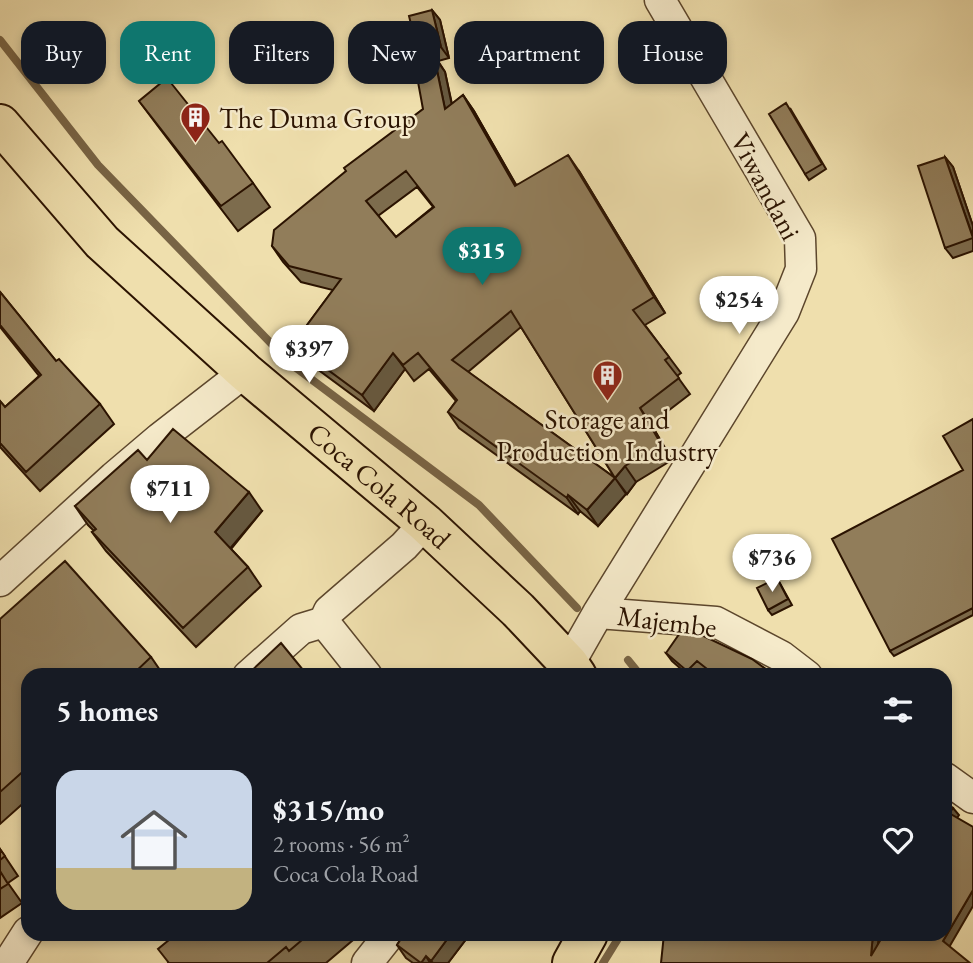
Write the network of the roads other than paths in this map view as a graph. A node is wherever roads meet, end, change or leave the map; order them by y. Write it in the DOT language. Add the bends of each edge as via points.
graph roads {
  1 [pos="660,0"];
  2 [pos="0,124"];
  3 [pos="245,372"];
  4 [pos="425,523"];
  5 [pos="0,581"];
  6 [pos="598,613"];
  7 [pos="324,622"];
  8 [pos="257,668"];
  9 [pos="360,668"];
  10 [pos="571,668"];
  11 [pos="574,668"];
  12 [pos="797,668"];
  13 [pos="952,783"];
  14 [pos="973,798"];
  15 [pos="22,941"];
  16 [pos="384,941"];
  17 [pos="584,941"];
  18 [pos="8,963"];
  19 [pos="366,963"];
  20 [pos="572,963"];
  1 -- 6 [label="street, Viwandani" via="800,238 801,269 784,312"];
  2 -- 3 [label="main road, Coca Cola Road" via="102,242"];
  3 -- 4 [label="main road, Coca Cola Road"];
  3 -- 5 [label="street" via="114,477"];
  4 -- 7 [label="street" via="329,611"];
  4 -- 10 [label="main road, Coca Cola Road" via="518,610"];
  6 -- 11 [label="street, Viwandani"];
  6 -- 12 [label="street, Majembe" via="716,622"];
  7 -- 8 [label="street" via="301,629"];
  7 -- 9 [label="street"];
  13 -- 14 [label="street"];
  15 -- 18 [label="street"];
  16 -- 19 [label="street"];
  17 -- 20 [label="main road"];
}
